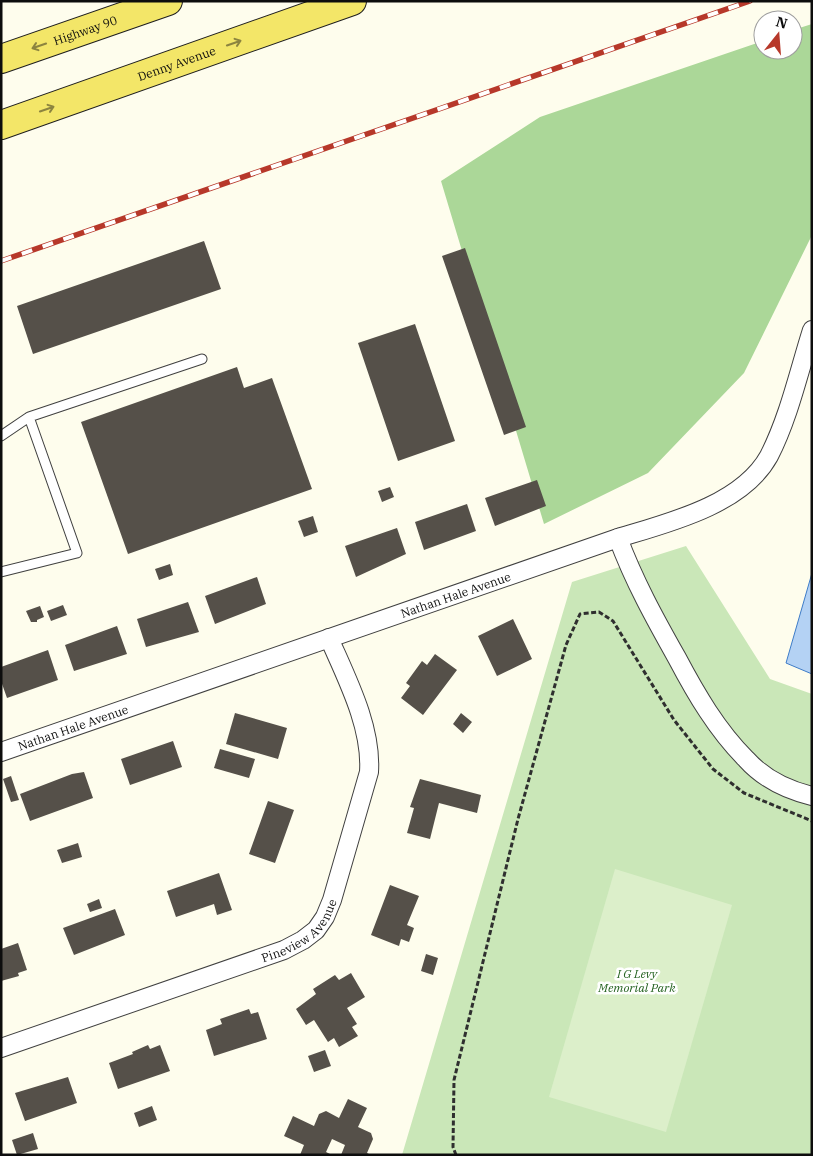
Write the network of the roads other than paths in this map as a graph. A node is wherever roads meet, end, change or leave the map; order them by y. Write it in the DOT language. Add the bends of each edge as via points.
graph roads {
  1 [pos="168,1"];
  2 [pos="352,1"];
  3 [pos="1,59"];
  4 [pos="1,125"];
  5 [pos="812,330"];
  6 [pos="202,359"];
  7 [pos="29,417"];
  8 [pos="1,436"];
  9 [pos="618,538"];
  10 [pos="1,572"];
  11 [pos="329,638"];
  12 [pos="1,752"];
  13 [pos="812,796"];
  14 [pos="1,1048"];
  1 -- 3 [label="main road, Highway 90, one-way"];
  4 -- 2 [label="main road, Denny Avenue, one-way"];
  5 -- 9 [label="street, Nathan Hale Avenue" via="784,420 768,457 755,473 716,503 674,522"];
  6 -- 7 [label="lane"];
  7 -- 8 [label="lane"];
  7 -- 10 [label="lane" via="77,552"];
  9 -- 11 [label="street, Nathan Hale Avenue"];
  9 -- 13 [label="street" via="645,601 720,730 762,774 783,786"];
  11 -- 12 [label="street, Nathan Hale Avenue"];
  11 -- 14 [label="street, Pineview Avenue" via="361,719 370,752 369,772 332,900 316,930 284,950"];
}
